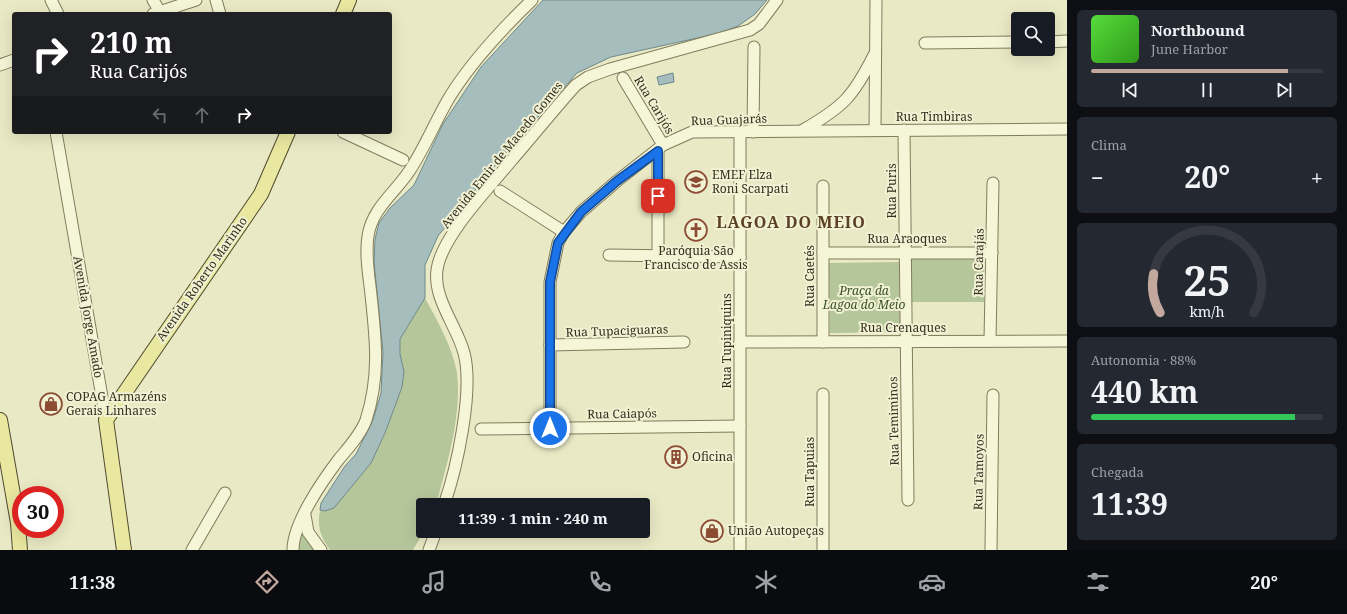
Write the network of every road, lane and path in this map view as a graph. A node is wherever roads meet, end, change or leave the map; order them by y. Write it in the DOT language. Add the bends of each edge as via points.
graph roads {
  1 [pos="51,0"];
  2 [pos="153,0"];
  3 [pos="196,0"];
  4 [pos="216,0"];
  5 [pos="349,0"];
  6 [pos="532,0"];
  7 [pos="778,0"];
  8 [pos="876,0"];
  9 [pos="57,12"];
  10 [pos="157,12"];
  11 [pos="160,12"];
  12 [pos="219,12"];
  13 [pos="344,12"];
  14 [pos="1067,41"];
  15 [pos="925,42"];
  16 [pos="1011,42"];
  17 [pos="1055,42"];
  18 [pos="754,47"];
  19 [pos="876,52"];
  20 [pos="12,61"];
  21 [pos="0,65"];
  22 [pos="623,78"];
  23 [pos="1067,129"];
  24 [pos="875,130"];
  25 [pos="904,130"];
  26 [pos="802,131"];
  27 [pos="740,132"];
  28 [pos="753,132"];
  29 [pos="56,134"];
  30 [pos="287,134"];
  31 [pos="347,134"];
  32 [pos="661,148"];
  33 [pos="403,160"];
  34 [pos="993,183"];
  35 [pos="823,186"];
  36 [pos="500,191"];
  37 [pos="564,232"];
  38 [pos="905,252"];
  39 [pos="823,253"];
  40 [pos="992,253"];
  41 [pos="609,255"];
  42 [pos="658,256"];
  43 [pos="740,257"];
  44 [pos="906,341"];
  45 [pos="990,341"];
  46 [pos="1067,341"];
  47 [pos="684,342"];
  48 [pos="740,342"];
  49 [pos="823,342"];
  50 [pos="550,345"];
  51 [pos="823,394"];
  52 [pos="993,395"];
  53 [pos="0,420"];
  54 [pos="106,420"];
  55 [pos="740,426"];
  56 [pos="550,428"];
  57 [pos="481,429"];
  58 [pos="225,494"];
  59 [pos="446,498"];
  60 [pos="908,500"];
  61 [pos="305,515"];
  62 [pos="433,538"];
  63 [pos="429,549"];
  64 [pos="20,550"];
  65 [pos="124,550"];
  66 [pos="192,550"];
  67 [pos="293,550"];
  68 [pos="320,550"];
  69 [pos="740,550"];
  70 [pos="823,550"];
  71 [pos="991,550"];
  1 -- 9 [label="street"];
  2 -- 10 [label="street"];
  3 -- 11 [label="street"];
  4 -- 12 [label="street"];
  5 -- 13 [label="main road"];
  6 -- 61 [label="street" via="512,19 449,98 410,171 384,200 368,234 367,257 376,353 372,401 361,430 316,492"];
  7 -- 59 [label="street, Avenida Emir de Macedo Gomes" via="759,24 750,30 610,68 576,85 449,240 439,261 439,289 465,354 467,383 459,451"];
  8 -- 19 [label="street"];
  14 -- 17 [label="street"];
  15 -- 16 [label="street"];
  18 -- 28 [label="street"];
  19 -- 24 [label="street"];
  19 -- 26 [label="street" via="849,97 835,111"];
  20 -- 21 [label="street"];
  22 -- 32 [label="street, Rua Carijós"];
  23 -- 25 [label="street, Rua Timbiras"];
  24 -- 25 [label="street, Rua Timbiras"];
  24 -- 26 [label="street, Rua Timbiras"];
  25 -- 38 [label="street, Rua Puris"];
  26 -- 28 [label="street, Rua Guajarás"];
  27 -- 28 [label="street, Rua Guajarás"];
  27 -- 32 [label="street, Rua Guajarás" via="692,132"];
  27 -- 43 [label="street, Rua Tupiniquins"];
  29 -- 54 [label="street, Avenida Jorge Amado"];
  30 -- 54 [label="main road, Avenida Roberto Marinho" via="261,194"];
  31 -- 33 [label="street"];
  32 -- 37 [label="street, Rua Guajarás" via="581,212"];
  32 -- 42 [label="street, Rua Carijós"];
  34 -- 40 [label="street, Rua Carajás"];
  35 -- 39 [label="street, Rua Caetés"];
  36 -- 37 [label="street"];
  37 -- 50 [label="street, Rua Guajarás" via="558,243 550,282"];
  38 -- 39 [label="street, Rua Araoques"];
  38 -- 40 [label="street, Rua Araoques"];
  38 -- 44 [label="street, Rua Puris"];
  39 -- 49 [label="street, Rua Caetés"];
  40 -- 45 [label="street, Rua Carajás"];
  41 -- 42 [label="street"];
  42 -- 43 [label="street"];
  43 -- 48 [label="street, Rua Tupiniquins"];
  44 -- 45 [label="street, Rua Crenaques"];
  44 -- 49 [label="street, Rua Crenaques"];
  44 -- 60 [label="street, Rua Temiminos"];
  45 -- 46 [label="street, Rua Crenaques"];
  47 -- 50 [label="street, Rua Tupaciguaras"];
  48 -- 49 [label="street, Rua Crenaques"];
  48 -- 55 [label="street, Rua Tupiniquins"];
  50 -- 56 [label="street, Rua Guajarás"];
  51 -- 70 [label="street, Rua Tapuias"];
  52 -- 71 [label="street, Rua Tamoyos"];
  53 -- 64 [label="main road" via="18,523"];
  54 -- 65 [label="main road, Avenida Jorge Amado"];
  55 -- 56 [label="street, Rua Caiapós"];
  55 -- 69 [label="street, Rua Tupiniquins"];
  56 -- 57 [label="street, Rua Caiapós"];
  58 -- 66 [label="street"];
  61 -- 67 [label="street" via="293,541"];
  61 -- 68 [label="street" via="308,532"];
  62 -- 63 [label="street"];
}
